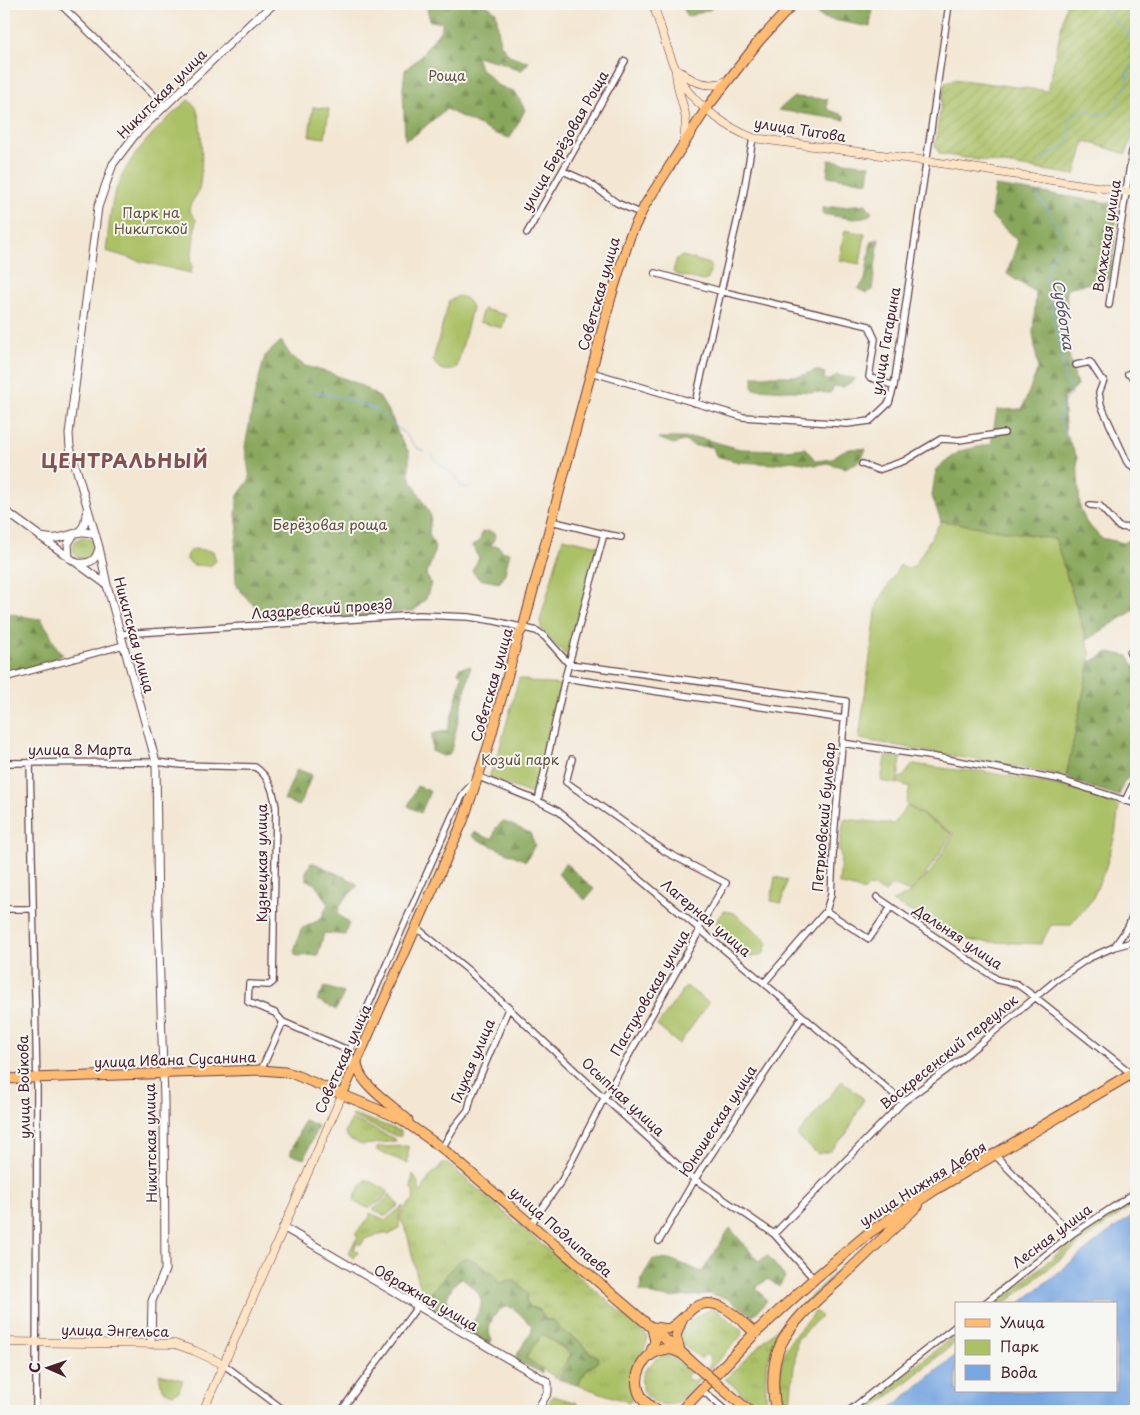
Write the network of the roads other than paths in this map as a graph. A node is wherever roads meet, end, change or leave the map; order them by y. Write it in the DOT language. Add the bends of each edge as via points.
graph roads {
  1 [pos="60,4"];
  2 [pos="274,4"];
  3 [pos="653,4"];
  4 [pos="793,4"];
  5 [pos="949,4"];
  6 [pos="625,61"];
  7 [pos="676,69"];
  8 [pos="727,81"];
  9 [pos="165,106"];
  10 [pos="706,109"];
  11 [pos="753,138"];
  12 [pos="1136,140"];
  13 [pos="683,144"];
  14 [pos="927,161"];
  15 [pos="563,171"];
  16 [pos="1126,191"];
  17 [pos="1136,193"];
  18 [pos="640,212"];
  19 [pos="527,234"];
  20 [pos="656,273"];
  21 [pos="720,291"];
  22 [pos="1109,305"];
  23 [pos="1076,365"];
  24 [pos="591,372"];
  25 [pos="1128,374"];
  26 [pos="1136,379"];
  27 [pos="894,386"];
  28 [pos="695,403"];
  29 [pos="1004,433"];
  30 [pos="862,464"];
  31 [pos="1136,469"];
  32 [pos="1090,505"];
  33 [pos="4,510"];
  34 [pos="87,510"];
  35 [pos="552,521"];
  36 [pos="1136,523"];
  37 [pos="76,533"];
  38 [pos="604,534"];
  39 [pos="96,536"];
  40 [pos="41,537"];
  41 [pos="621,537"];
  42 [pos="99,547"];
  43 [pos="69,558"];
  44 [pos="76,563"];
  45 [pos="107,585"];
  46 [pos="523,628"];
  47 [pos="121,634"];
  48 [pos="124,645"];
  49 [pos="1130,653"];
  50 [pos="1136,664"];
  51 [pos="569,665"];
  52 [pos="4,678"];
  53 [pos="566,678"];
  54 [pos="844,719"];
  55 [pos="842,743"];
  56 [pos="572,760"];
  57 [pos="156,762"];
  58 [pos="4,763"];
  59 [pos="30,763"];
  60 [pos="479,777"];
  61 [pos="1136,778"];
  62 [pos="538,801"];
  63 [pos="1125,802"];
  64 [pos="1136,804"];
  65 [pos="877,897"];
  66 [pos="891,906"];
  67 [pos="1136,907"];
  68 [pos="33,908"];
  69 [pos="4,909"];
  70 [pos="826,911"];
  71 [pos="417,928"];
  72 [pos="699,929"];
  73 [pos="1136,941"];
  74 [pos="1114,947"];
  75 [pos="764,983"];
  76 [pos="1036,997"];
  77 [pos="509,1007"];
  78 [pos="802,1017"];
  79 [pos="283,1022"];
  80 [pos="350,1051"];
  81 [pos="357,1061"];
  82 [pos="262,1070"];
  83 [pos="352,1071"];
  84 [pos="1134,1072"];
  85 [pos="163,1073"];
  86 [pos="37,1078"];
  87 [pos="4,1079"];
  88 [pos="342,1095"];
  89 [pos="604,1097"];
  90 [pos="903,1102"];
  91 [pos="415,1128"];
  92 [pos="442,1148"];
  93 [pos="995,1155"];
  94 [pos="695,1179"];
  95 [pos="936,1189"];
  96 [pos="1136,1192"];
  97 [pos="530,1224"];
  98 [pos="283,1227"];
  99 [pos="774,1234"];
  100 [pos="1072,1234"];
  101 [pos="658,1241"];
  102 [pos="814,1279"];
  103 [pos="987,1302"];
  104 [pos="417,1307"];
  105 [pos="682,1320"];
  106 [pos="651,1326"];
  107 [pos="955,1327"];
  108 [pos="755,1333"];
  109 [pos="4,1342"];
  110 [pos="35,1343"];
  111 [pos="152,1344"];
  112 [pos="682,1353"];
  113 [pos="649,1356"];
  114 [pos="223,1364"];
  115 [pos="702,1390"];
  116 [pos="36,1411"];
  117 [pos="203,1411"];
  118 [pos="285,1411"];
  119 [pos="341,1411"];
  120 [pos="537,1411"];
  121 [pos="658,1411"];
  122 [pos="681,1411"];
  123 [pos="726,1411"];
  124 [pos="749,1411"];
  125 [pos="776,1411"];
  126 [pos="849,1411"];
  1 -- 9 [label="street"];
  2 -- 9 [label="street, Никитская улица"];
  3 -- 7 [label="main road, улица Титова"];
  4 -- 8 [label="main road, Советская улица"];
  5 -- 14 [label="street, улица Гагарина"];
  6 -- 15 [label="street, улица Берёзовая Роща"];
  7 -- 8 [label="main road" via="700,84"];
  7 -- 10 [label="main road, улица Титова" via="684,86"];
  7 -- 13 [label="main road" via="677,86 686,115"];
  8 -- 10 [label="main road, Советская улица"];
  9 -- 34 [label="street, Никитская улица" via="135,135 113,164 98,207 69,434"];
  10 -- 11 [label="main road, улица Титова"];
  10 -- 13 [label="main road, Советская улица"];
  11 -- 14 [label="main road, улица Титова"];
  11 -- 21 [label="street"];
  12 -- 16 [label="street, Волжская улица"];
  13 -- 18 [label="main road, Советская улица"];
  14 -- 16 [label="main road, улица Титова"];
  14 -- 27 [label="street, улица Гагарина"];
  15 -- 18 [label="street" via="588,182 617,203"];
  15 -- 19 [label="street, улица Берёзовая Роща"];
  16 -- 17 [label="main road, улица Титова"];
  16 -- 22 [label="street, Волжская улица"];
  18 -- 24 [label="main road, Советская улица" via="623,254"];
  20 -- 21 [label="street"];
  21 -- 27 [label="street" via="870,326 875,339 869,377"];
  21 -- 28 [label="street"];
  23 -- 31 [label="street" via="1090,362 1104,381 1099,393 1100,405 1127,462"];
  24 -- 28 [label="street, улица Гагарина"];
  24 -- 35 [label="main road, Советская улица"];
  25 -- 26 [label="street"];
  27 -- 28 [label="street, улица Гагарина" via="889,402 870,421 847,424 743,417"];
  29 -- 30 [label="street" via="959,440 941,439 904,461 878,470"];
  32 -- 36 [label="street" via="1100,506 1119,527 1130,528"];
  33 -- 40 [label="street"];
  34 -- 37 [label="street" via="84,525"];
  34 -- 39 [label="street, Никитская улица"];
  35 -- 38 [label="street"];
  35 -- 46 [label="main road, Советская улица"];
  37 -- 39 [label="street"];
  37 -- 40 [label="street" via="56,539"];
  37 -- 43 [label="street" via="68,544"];
  38 -- 41 [label="street"];
  38 -- 51 [label="street"];
  39 -- 42 [label="street, Никитская улица"];
  40 -- 43 [label="street"];
  42 -- 44 [label="street" via="98,554 89,563"];
  42 -- 45 [label="street, Никитская улица"];
  43 -- 44 [label="street"];
  44 -- 45 [label="street"];
  45 -- 47 [label="street, Никитская улица"];
  46 -- 47 [label="street, Лазаревский проезд" via="494,620 419,615"];
  46 -- 51 [label="street, Лазаревский проезд" via="537,631 545,637"];
  46 -- 60 [label="main road, Советская улица"];
  47 -- 48 [label="street, Никитская улица"];
  48 -- 52 [label="street"];
  48 -- 57 [label="street, Никитская улица"];
  49 -- 50 [label="street"];
  51 -- 53 [label="street"];
  51 -- 54 [label="street, Петрковский бульвар" via="846,701"];
  53 -- 54 [label="street"];
  53 -- 62 [label="street"];
  54 -- 55 [label="street, Петрковский бульвар"];
  55 -- 63 [label="street" via="1058,779"];
  55 -- 70 [label="street, Петрковский бульвар" via="831,895"];
  56 -- 72 [label="street, Пастуховская улица" via="566,782 666,852 726,883"];
  57 -- 59 [label="street, улица 8 Марта"];
  57 -- 79 [label="street, Кузнецкая улица" via="255,767 264,773 270,784 276,807 273,982 270,985 249,984 248,1002 275,1013"];
  57 -- 85 [label="street, Никитская улица"];
  58 -- 59 [label="street, улица 8 Марта"];
  59 -- 68 [label="street, улица Войкова"];
  60 -- 62 [label="street, Лагерная улица"];
  60 -- 71 [label="main road, Советская улица"];
  60 -- 80 [label="street" via="464,793 452,816"];
  61 -- 63 [label="street"];
  62 -- 72 [label="street, Лагерная улица" via="558,811"];
  63 -- 64 [label="street"];
  65 -- 66 [label="street, Дальняя улица"];
  66 -- 70 [label="street" via="869,939"];
  66 -- 76 [label="street, Дальняя улица" via="998,980 1017,984"];
  67 -- 74 [label="street" via="1128,927"];
  68 -- 69 [label="street"];
  68 -- 86 [label="street, улица Войкова"];
  70 -- 75 [label="street, Петрковский бульвар"];
  71 -- 77 [label="street, Осыпная улица"];
  71 -- 81 [label="main road, Советская улица"];
  72 -- 75 [label="street, Лагерная улица"];
  72 -- 89 [label="street, Пастуховская улица"];
  73 -- 74 [label="street"];
  74 -- 76 [label="street" via="1089,958"];
  75 -- 78 [label="street, Лагерная улица"];
  76 -- 84 [label="street, Дальняя улица"];
  76 -- 90 [label="street, Воскресенский переулок"];
  77 -- 89 [label="street, Осыпная улица"];
  77 -- 92 [label="street, Глухая улица" via="468,1110"];
  78 -- 90 [label="street, Лагерная улица"];
  78 -- 94 [label="street, Юношеская улица"];
  79 -- 80 [label="street"];
  79 -- 82 [label="street"];
  80 -- 83 [label="street"];
  81 -- 83 [label="main road, Советская улица"];
  81 -- 91 [label="main road" via="362,1078"];
  82 -- 85 [label="main road, улица Ивана Сусанина"];
  82 -- 88 [label="main road, улица Ивана Сусанина" via="294,1074"];
  83 -- 88 [label="main road, Советская улица"];
  84 -- 93 [label="highway, улица Нижняя Дебря"];
  85 -- 86 [label="main road, улица Ивана Сусанина"];
  85 -- 111 [label="street, Никитская улица" via="165,1270 152,1301"];
  86 -- 87 [label="main road, улица Ивана Сусанина"];
  86 -- 110 [label="street, улица Войкова"];
  88 -- 91 [label="main road, улица Подлипаева"];
  88 -- 98 [label="main road, Советская улица"];
  89 -- 94 [label="street, Осыпная улица"];
  89 -- 97 [label="street, Пастуховская улица" via="562,1180"];
  90 -- 99 [label="street, Воскресенский переулок"];
  91 -- 92 [label="main road, улица Подлипаева"];
  92 -- 97 [label="main road, улица Подлипаева"];
  93 -- 95 [label="highway, улица Нижняя Дебря"];
  93 -- 100 [label="street"];
  94 -- 99 [label="street, Осыпная улица"];
  94 -- 101 [label="street, Юношеская улица"];
  95 -- 102 [label="highway, улица Нижняя Дебря" via="876,1228"];
  95 -- 125 [label="highway" via="787,1333 776,1359 773,1378"];
  96 -- 100 [label="street, Лесная улица"];
  97 -- 106 [label="main road, улица Подлипаева"];
  98 -- 104 [label="street, Овражная улица"];
  98 -- 114 [label="main road, Советская улица"];
  99 -- 102 [label="street, Осыпная улица"];
  100 -- 103 [label="street, Лесная улица"];
  102 -- 108 [label="highway, улица Нижняя Дебря"];
  104 -- 119 [label="street"];
  104 -- 120 [label="street, Овражная улица" via="546,1381 549,1387 547,1394"];
  105 -- 106 [label="main road" via="668,1329"];
  105 -- 108 [label="main road" via="697,1306 716,1304"];
  105 -- 112 [label="main road" via="676,1336"];
  106 -- 112 [label="main road, улица Подлипаева"];
  106 -- 113 [label="main road" via="655,1341"];
  107 -- 126 [label="street"];
  108 -- 115 [label="highway, улица Нижняя Дебря"];
  109 -- 110 [label="main road, улица Энгельса"];
  110 -- 111 [label="main road, улица Энгельса"];
  110 -- 116 [label="street, улица Войкова"];
  111 -- 114 [label="main road, улица Энгельса" via="175,1344"];
  112 -- 113 [label="highway" via="662,1349"];
  112 -- 124 [label="highway, улица Подлипаева, bridge"];
  113 -- 121 [label="highway" via="640,1368 637,1386 644,1403"];
  114 -- 117 [label="main road, Советская улица"];
  114 -- 118 [label="street"];
  115 -- 122 [label="highway, улица Нижняя Дебря"];
  115 -- 123 [label="street"];
}
